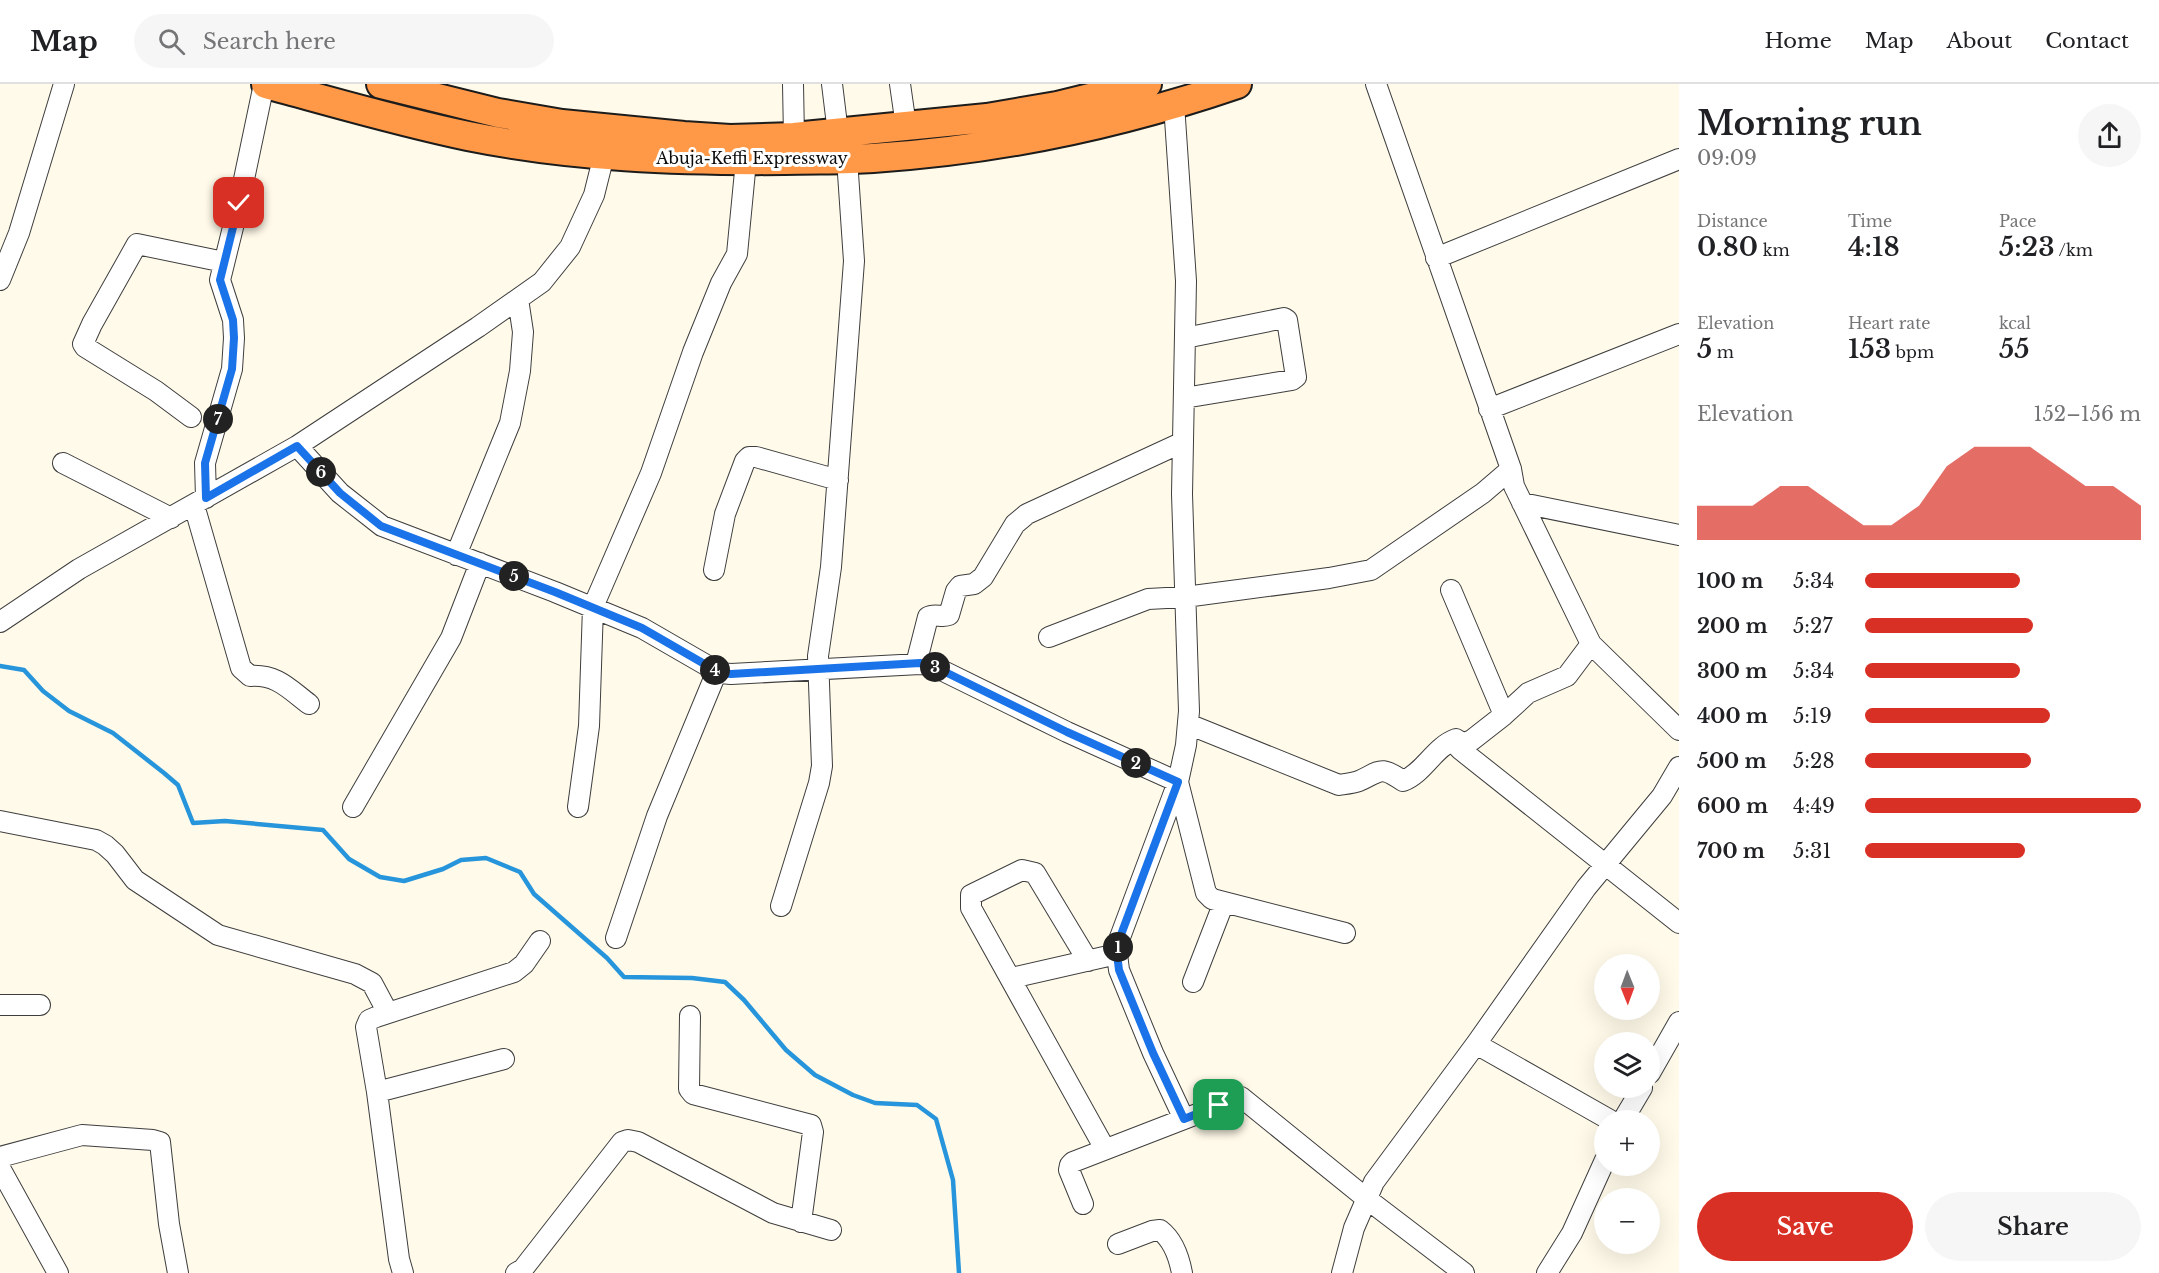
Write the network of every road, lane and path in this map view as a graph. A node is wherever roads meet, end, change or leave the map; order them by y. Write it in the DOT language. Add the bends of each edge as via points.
graph roads {
  1 [pos="64,84"];
  2 [pos="265,84"];
  3 [pos="381,84"];
  4 [pos="793,84"];
  5 [pos="832,84"];
  6 [pos="900,84"];
  7 [pos="1147,84"];
  8 [pos="1237,84"];
  9 [pos="1376,84"];
  10 [pos="1115,88"];
  11 [pos="1174,104"];
  12 [pos="919,125"];
  13 [pos="874,129"];
  14 [pos="838,133"];
  15 [pos="794,137"];
  16 [pos="933,152"];
  17 [pos="604,155"];
  18 [pos="875,158"];
  19 [pos="847,159"];
  20 [pos="1679,159"];
  21 [pos="746,161"];
  22 [pos="1436,258"];
  23 [pos="224,262"];
  24 [pos="0,280"];
  25 [pos="518,299"];
  26 [pos="1679,334"];
  27 [pos="1185,338"];
  28 [pos="1184,398"];
  29 [pos="1489,409"];
  30 [pos="191,417"];
  31 [pos="1183,442"];
  32 [pos="297,446"];
  33 [pos="63,463"];
  34 [pos="1511,469"];
  35 [pos="838,480"];
  36 [pos="200,502"];
  37 [pos="1522,503"];
  38 [pos="171,518"];
  39 [pos="1679,535"];
  40 [pos="456,555"];
  41 [pos="480,564"];
  42 [pos="714,570"];
  43 [pos="1451,590"];
  44 [pos="1185,597"];
  45 [pos="593,607"];
  46 [pos="0,622"];
  47 [pos="1049,637"];
  48 [pos="1592,644"];
  49 [pos="916,664"];
  50 [pos="818,669"];
  51 [pos="717,670"];
  52 [pos="309,704"];
  53 [pos="1504,715"];
  54 [pos="1188,724"];
  55 [pos="1679,730"];
  56 [pos="1452,741"];
  57 [pos="1679,767"];
  58 [pos="1178,782"];
  59 [pos="353,807"];
  60 [pos="578,807"];
  61 [pos="0,821"];
  62 [pos="1605,864"];
  63 [pos="1224,902"];
  64 [pos="781,906"];
  65 [pos="1679,923"];
  66 [pos="1345,933"];
  67 [pos="616,938"];
  68 [pos="540,941"];
  69 [pos="1117,954"];
  70 [pos="1088,961"];
  71 [pos="1012,978"];
  72 [pos="1193,982"];
  73 [pos="0,1005"];
  74 [pos="40,1005"];
  75 [pos="388,1013"];
  76 [pos="690,1016"];
  77 [pos="1679,1022"];
  78 [pos="1476,1044"];
  79 [pos="1660,1055"];
  80 [pos="504,1059"];
  81 [pos="377,1092"];
  82 [pos="1594,1111"];
  83 [pos="1184,1119"];
  84 [pos="1104,1149"];
  85 [pos="0,1157"];
  86 [pos="0,1168"];
  87 [pos="1598,1176"];
  88 [pos="1367,1199"];
  89 [pos="1083,1204"];
  90 [pos="801,1222"];
  91 [pos="831,1230"];
  92 [pos="1118,1244"];
  93 [pos="58,1273"];
  94 [pos="178,1273"];
  95 [pos="403,1273"];
  96 [pos="516,1273"];
  97 [pos="1182,1273"];
  98 [pos="1342,1273"];
  99 [pos="1464,1273"];
  100 [pos="1547,1273"];
  1 -- 24 [label="street" via="19,233"];
  2 -- 17 [label="highway, Abuja-Keffi Expressway" via="467,136"];
  2 -- 23 [label="street"];
  3 -- 15 [label="highway, Abuja-Keffi Expressway" via="561,124 730,139"];
  4 -- 15 [label="street"];
  5 -- 14 [label="street"];
  6 -- 12 [label="street"];
  7 -- 10 [label="highway, Abuja-Keffi Expressway"];
  8 -- 11 [label="highway, Abuja-Keffi Expressway"];
  9 -- 22 [label="street"];
  10 -- 12 [label="highway, Abuja-Keffi Expressway" via="1023,112"];
  11 -- 16 [label="highway, Abuja-Keffi Expressway" via="1064,132"];
  11 -- 27 [label="street" via="1186,281"];
  12 -- 13 [label="highway, Abuja-Keffi Expressway"];
  12 -- 16 [label="highway"];
  13 -- 14 [label="highway, Abuja-Keffi Expressway"];
  13 -- 18 [label="highway" via="878,140"];
  14 -- 15 [label="highway, Abuja-Keffi Expressway"];
  16 -- 18 [label="highway, Abuja-Keffi Expressway"];
  17 -- 21 [label="highway, Abuja-Keffi Expressway"];
  17 -- 25 [label="street" via="594,195 570,247 542,282"];
  18 -- 19 [label="highway, Abuja-Keffi Expressway"];
  19 -- 21 [label="highway, Abuja-Keffi Expressway"];
  19 -- 35 [label="street" via="854,261"];
  20 -- 22 [label="street"];
  21 -- 45 [label="street" via="737,254 717,292 651,473"];
  22 -- 29 [label="street"];
  23 -- 30 [label="street" via="136,244 83,344"];
  23 -- 36 [label="street" via="220,280 233,320 232,369 205,463"];
  25 -- 32 [label="street"];
  25 -- 40 [label="street" via="523,332 510,423"];
  26 -- 29 [label="street"];
  27 -- 28 [label="street"];
  27 -- 28 [label="street" via="1284,318 1296,377"];
  28 -- 31 [label="street"];
  29 -- 34 [label="street"];
  31 -- 44 [label="street"];
  31 -- 49 [label="street" via="1027,514 1015,524 982,577 956,591 948,615 928,617"];
  32 -- 36 [label="street"];
  32 -- 40 [label="street" via="340,493 381,526"];
  33 -- 38 [label="street"];
  34 -- 37 [label="street"];
  34 -- 44 [label="street" via="1483,493 1371,570"];
  35 -- 42 [label="street" via="749,457 724,514"];
  35 -- 50 [label="street"];
  36 -- 38 [label="street"];
  36 -- 52 [label="street" via="241,669 250,676 273,678"];
  37 -- 39 [label="street"];
  37 -- 48 [label="street"];
  38 -- 46 [label="street" via="79,569"];
  40 -- 41 [label="street"];
  41 -- 45 [label="street"];
  41 -- 59 [label="street" via="451,638"];
  43 -- 53 [label="street"];
  44 -- 47 [label="street" via="1148,599"];
  44 -- 54 [label="street"];
  45 -- 51 [label="street" via="642,628"];
  45 -- 60 [label="street" via="589,726"];
  48 -- 53 [label="street" via="1567,676 1528,693"];
  48 -- 55 [label="street"];
  49 -- 50 [label="street"];
  49 -- 58 [label="street" via="931,665"];
  50 -- 51 [label="street" via="731,674"];
  50 -- 64 [label="street" via="822,766"];
  51 -- 67 [label="street" via="657,816"];
  53 -- 56 [label="street" via="1472,740 1462,744 1456,739"];
  54 -- 56 [label="street" via="1339,785 1382,770 1403,780 1412,777"];
  54 -- 58 [label="street"];
  56 -- 62 [label="street"];
  57 -- 62 [label="street" via="1662,796"];
  58 -- 63 [label="street" via="1206,893"];
  58 -- 69 [label="street"];
  61 -- 75 [label="street" via="96,840 115,854 135,880 218,935 355,974 372,983"];
  62 -- 65 [label="street"];
  62 -- 78 [label="street"];
  63 -- 66 [label="street"];
  63 -- 72 [label="street"];
  68 -- 75 [label="street" via="514,972"];
  69 -- 70 [label="street"];
  69 -- 83 [label="street" via="1119,970"];
  70 -- 71 [label="street"];
  70 -- 71 [label="street" via="1035,873 1022,870 971,895 970,900"];
  71 -- 84 [label="street"];
  73 -- 74 [label="street"];
  75 -- 81 [label="street" via="369,1020 366,1027"];
  76 -- 90 [label="street" via="689,1089 693,1094 812,1125"];
  77 -- 79 [label="street"];
  78 -- 82 [label="street"];
  78 -- 88 [label="street" via="1374,1182"];
  80 -- 81 [label="street"];
  81 -- 95 [label="street"];
  83 -- 84 [label="street"];
  83 -- 88 [label="street" via="1240,1097"];
  84 -- 89 [label="street" via="1070,1165"];
  85 -- 94 [label="street" via="82,1135 160,1142"];
  86 -- 93 [label="street"];
  87 -- 100 [label="street" via="1572,1233"];
  88 -- 98 [label="street" via="1354,1228"];
  88 -- 99 [label="street"];
  90 -- 91 [label="street"];
  90 -- 96 [label="street" via="773,1213 628,1140 622,1142"];
  92 -- 97 [label="street" via="1160,1230 1179,1256"];
}
